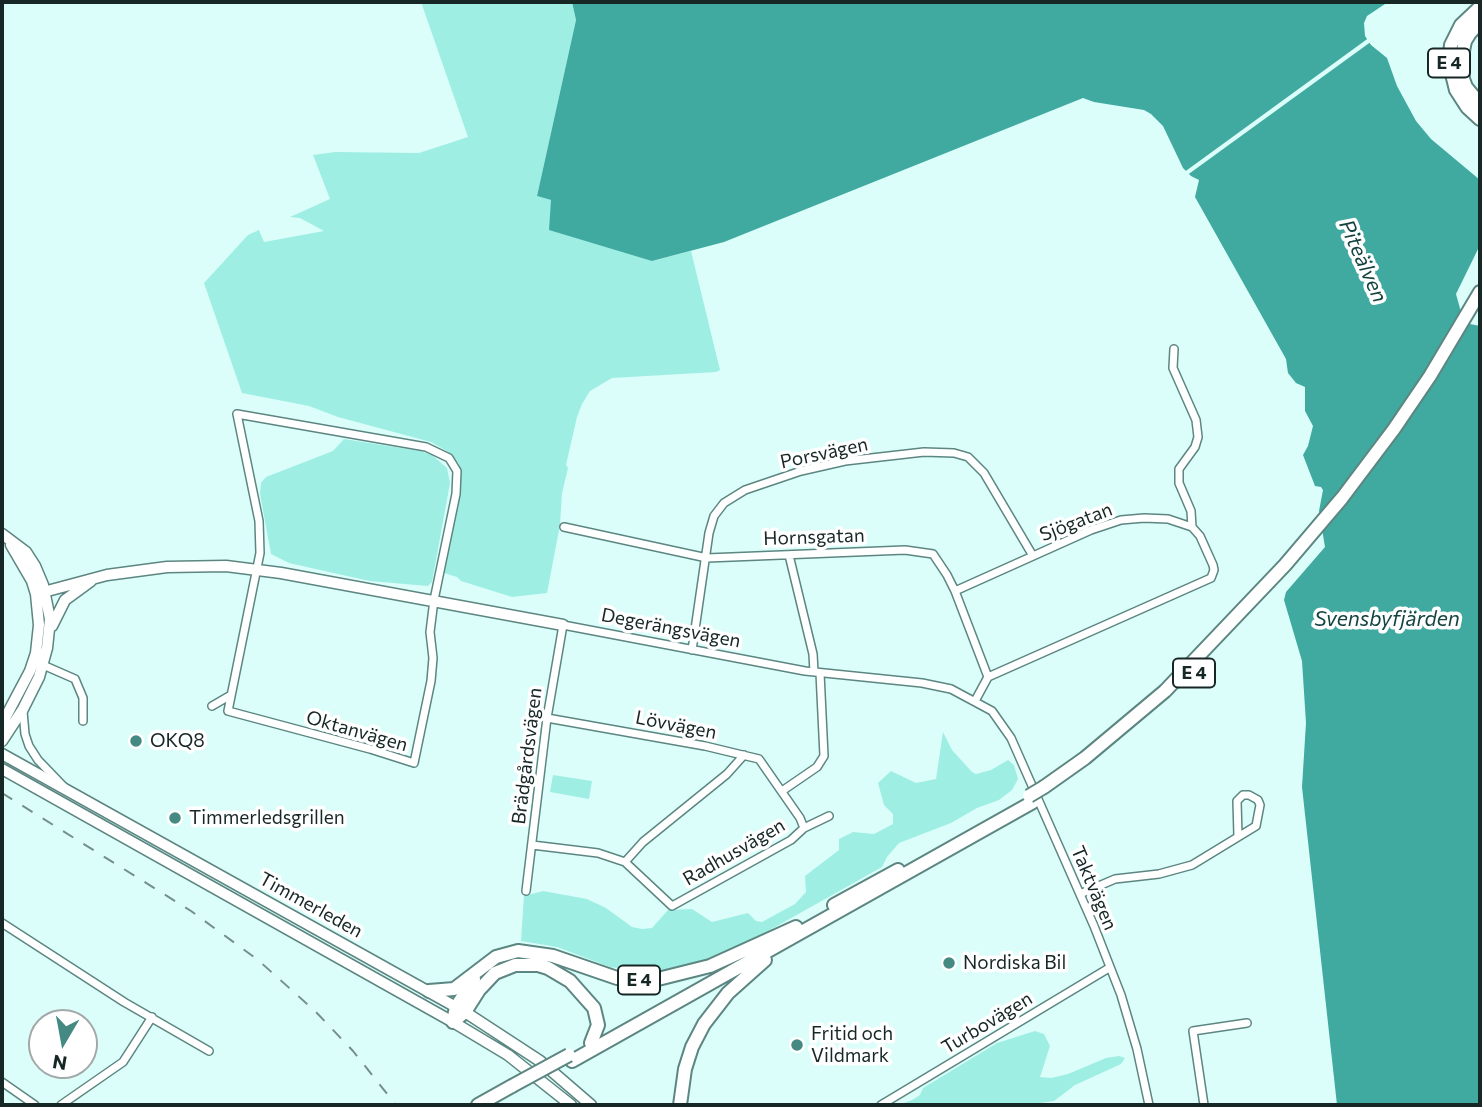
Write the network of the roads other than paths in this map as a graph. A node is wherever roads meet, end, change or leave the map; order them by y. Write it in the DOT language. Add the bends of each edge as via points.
graph roads {
  1 [pos="1480,7"];
  2 [pos="1480,22"];
  3 [pos="1480,104"];
  4 [pos="1480,119"];
  5 [pos="1480,292"];
  6 [pos="1474,313"];
  7 [pos="1174,349"];
  8 [pos="564,527"];
  9 [pos="1192,527"];
  10 [pos="3,535"];
  11 [pos="789,555"];
  12 [pos="1033,556"];
  13 [pos="707,558"];
  14 [pos="258,570"];
  15 [pos="95,578"];
  16 [pos="955,591"];
  17 [pos="40,593"];
  18 [pos="434,600"];
  19 [pos="563,625"];
  20 [pos="49,634"];
  21 [pos="692,650"];
  22 [pos="44,665"];
  23 [pos="817,673"];
  24 [pos="988,677"];
  25 [pos="231,695"];
  26 [pos="975,701"];
  27 [pos="212,706"];
  28 [pos="23,709"];
  29 [pos="547,718"];
  30 [pos="83,721"];
  31 [pos="2,724"];
  32 [pos="2,741"];
  33 [pos="2,754"];
  34 [pos="744,755"];
  35 [pos="2,769"];
  36 [pos="66,790"];
  37 [pos="782,792"];
  38 [pos="1031,799"];
  39 [pos="829,816"];
  40 [pos="804,828"];
  41 [pos="1238,836"];
  42 [pos="532,845"];
  43 [pos="625,862"];
  44 [pos="527,891"];
  45 [pos="1080,894"];
  46 [pos="2,923"];
  47 [pos="819,923"];
  48 [pos="796,927"];
  49 [pos="1109,968"];
  50 [pos="481,970"];
  51 [pos="429,991"];
  52 [pos="461,1010"];
  53 [pos="152,1017"];
  54 [pos="453,1022"];
  55 [pos="1247,1023"];
  56 [pos="591,1043"];
  57 [pos="209,1051"];
  58 [pos="570,1058"];
  59 [pos="2,1082"];
  60 [pos="514,1089"];
  61 [pos="35,1105"];
  62 [pos="61,1105"];
  63 [pos="478,1105"];
  64 [pos="492,1105"];
  65 [pos="571,1105"];
  66 [pos="591,1105"];
  67 [pos="680,1105"];
  68 [pos="881,1105"];
  69 [pos="1149,1105"];
  70 [pos="1204,1105"];
  1 -- 4 [label="highway, E 4" via="1461,24 1449,62 1456,90"];
  2 -- 3 [label="highway, E 4" via="1465,41 1461,61 1466,88"];
  5 -- 6 [label="highway, E 4"];
  6 -- 38 [label="highway, E 4, bridge" via="1320,529 1166,691"];
  7 -- 9 [label="street" via="1173,368 1196,420 1198,437 1179,469"];
  8 -- 13 [label="street, Hornsgatan"];
  9 -- 12 [label="street, Sjögatan" via="1167,519 1121,520"];
  9 -- 24 [label="street" via="1213,565 1211,578"];
  10 -- 17 [label="main road"];
  11 -- 13 [label="street, Hornsgatan"];
  11 -- 16 [label="street, Hornsgatan" via="920,550 933,554"];
  11 -- 23 [label="street"];
  12 -- 13 [label="street, Porsvägen" via="977,464 954,453 924,452 845,461 745,490 724,503 714,516"];
  12 -- 16 [label="street, Sjögatan"];
  13 -- 21 [label="street, Porsvägen"];
  14 -- 15 [label="main road, Degerängsvägen" via="167,567"];
  14 -- 18 [label="main road, Degerängsvägen"];
  14 -- 18 [label="street" via="259,521 237,414 426,447 449,458 457,471 456,494"];
  14 -- 25 [label="street"];
  15 -- 17 [label="main road, Degerängsvägen"];
  15 -- 20 [label="main road" via="65,600"];
  16 -- 24 [label="street, Hornsgatan"];
  17 -- 20 [label="main road" via="49,610"];
  17 -- 31 [label="main road" via="36,653"];
  18 -- 19 [label="main road, Degerängsvägen"];
  18 -- 25 [label="street, Oktanvägen" via="431,681 414,764 228,711"];
  19 -- 21 [label="street, Degerängsvägen"];
  19 -- 29 [label="street, Brädgårdsvägen"];
  20 -- 22 [label="main road"];
  21 -- 23 [label="street, Degerängsvägen"];
  22 -- 28 [label="main road"];
  22 -- 30 [label="street" via="75,679 83,698"];
  23 -- 26 [label="street, Degerängsvägen" via="922,683 951,689"];
  23 -- 37 [label="street" via="824,756 817,767"];
  24 -- 26 [label="street"];
  25 -- 27 [label="street"];
  26 -- 45 [label="street, Taktvägen" via="992,711 1011,738"];
  28 -- 32 [label="main road"];
  28 -- 36 [label="street" via="29,746"];
  29 -- 34 [label="street, Lövvägen"];
  29 -- 42 [label="street, Brädgårdsvägen"];
  33 -- 36 [label="main road, Timmerleden"];
  34 -- 37 [label="street, Lövvägen" via="760,759"];
  34 -- 43 [label="street"];
  35 -- 54 [label="main road, Timmerleden"];
  36 -- 51 [label="main road, Timmerleden"];
  37 -- 40 [label="street, Radhusvägen"];
  38 -- 47 [label="highway, E 4"];
  38 -- 48 [label="highway, E 4"];
  39 -- 40 [label="street, Radhusvägen"];
  40 -- 43 [label="street, Radhusvägen" via="791,840 672,906"];
  41 -- 41 [label="street" via="1258,822 1260,805 1249,795 1237,801"];
  41 -- 45 [label="street" via="1178,870 1115,879"];
  42 -- 43 [label="street, Radhusvägen" via="598,853"];
  42 -- 44 [label="street, Brädgårdsvägen"];
  45 -- 49 [label="street, Taktvägen"];
  46 -- 53 [label="street"];
  47 -- 58 [label="highway, E 4"];
  47 -- 67 [label="highway, E 4" via="760,963 719,1003 688,1057"];
  48 -- 50 [label="highway, E 4" via="710,966 654,980 617,978 530,951 496,957"];
  48 -- 56 [label="highway, E 4"];
  49 -- 68 [label="street, Turbovägen"];
  49 -- 69 [label="street, Taktvägen" via="1137,1049"];
  50 -- 51 [label="highway, E 4" via="454,989"];
  50 -- 52 [label="highway, E 4"];
  51 -- 52 [label="main road, Timmerleden"];
  52 -- 54 [label="highway, E 4"];
  52 -- 56 [label="highway, E 4" via="495,973 515,964 538,965 559,974 589,1001 598,1020"];
  52 -- 66 [label="main road, Timmerleden" via="540,1061"];
  53 -- 57 [label="street"];
  53 -- 62 [label="street" via="123,1062"];
  54 -- 65 [label="main road, Timmerleden" via="517,1062"];
  55 -- 70 [label="street" via="1193,1031"];
  56 -- 58 [label="highway, E 4"];
  58 -- 60 [label="highway, E 4"];
  59 -- 61 [label="street"];
  60 -- 63 [label="highway, E 4"];
  60 -- 64 [label="highway, E 4"];
}
